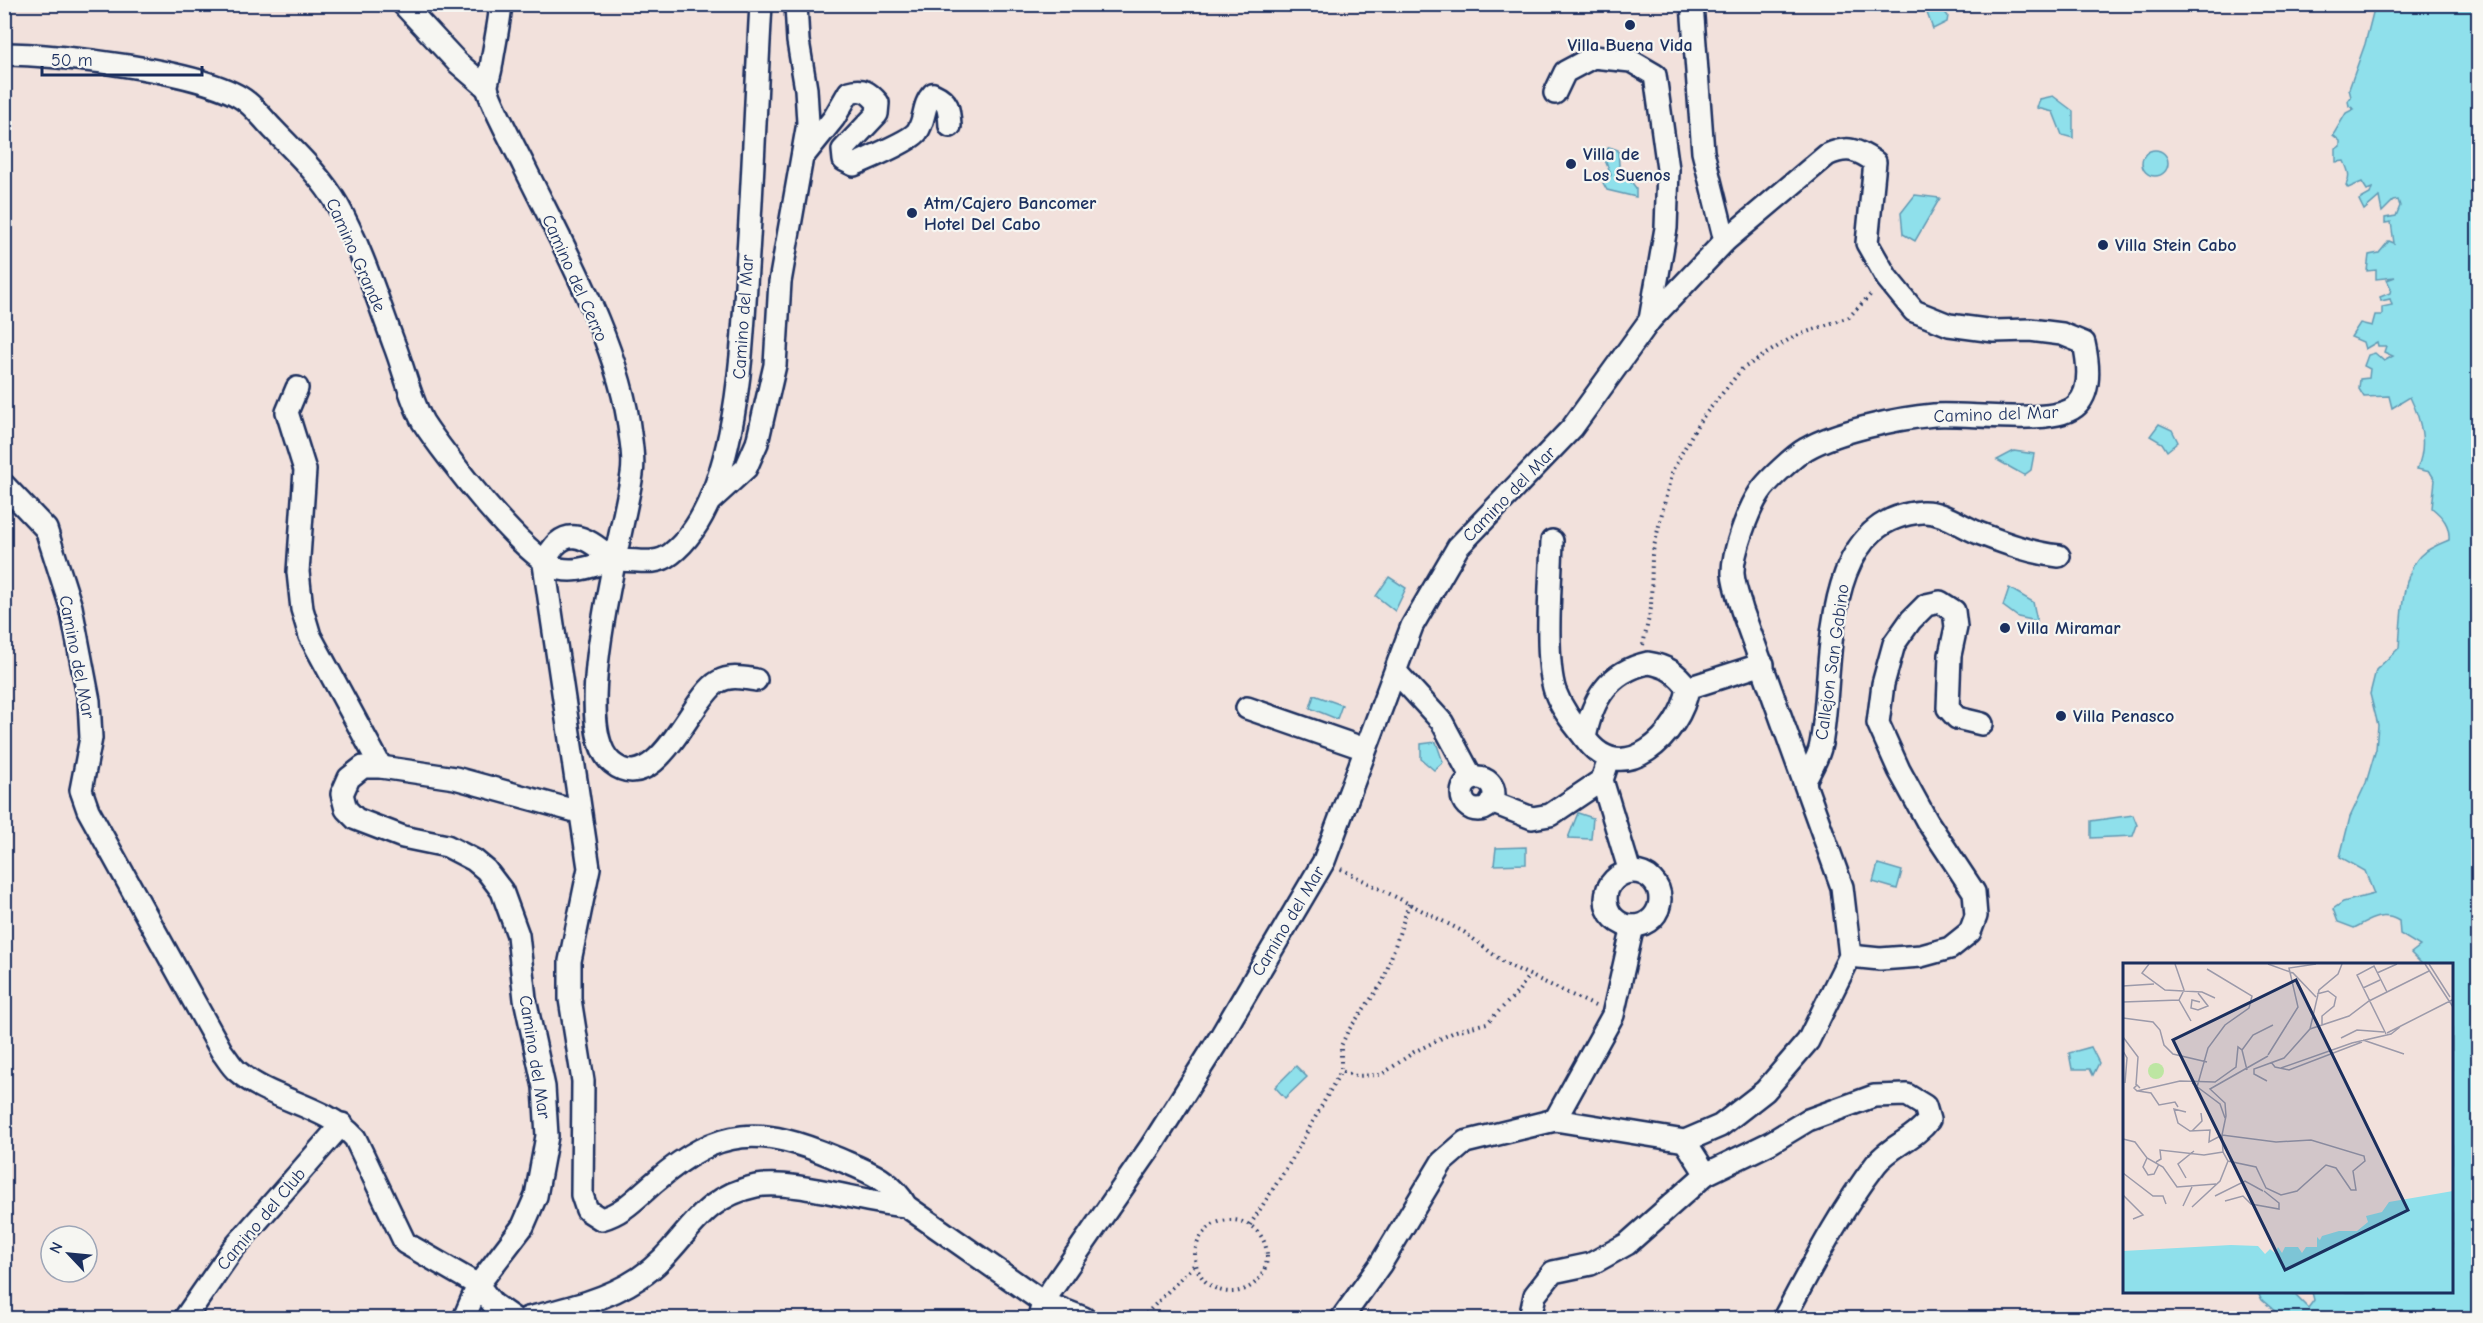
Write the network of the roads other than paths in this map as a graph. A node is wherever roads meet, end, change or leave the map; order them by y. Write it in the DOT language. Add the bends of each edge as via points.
graph roads {
  1 [pos="403,4"];
  2 [pos="501,4"];
  3 [pos="760,4"];
  4 [pos="796,4"];
  5 [pos="1692,4"];
  6 [pos="4,54"];
  7 [pos="487,88"];
  8 [pos="1555,93"];
  9 [pos="950,126"];
  10 [pos="805,154"];
  11 [pos="1725,241"];
  12 [pos="1650,320"];
  13 [pos="297,388"];
  14 [pos="4,485"];
  15 [pos="709,502"];
  16 [pos="1552,541"];
  17 [pos="2060,556"];
  18 [pos="613,560"];
  19 [pos="544,564"];
  20 [pos="1763,664"];
  21 [pos="1396,673"];
  22 [pos="756,680"];
  23 [pos="1688,688"];
  24 [pos="1247,708"];
  25 [pos="1982,724"];
  26 [pos="1586,738"];
  27 [pos="1365,749"];
  28 [pos="1609,759"];
  29 [pos="381,767"];
  30 [pos="1602,780"];
  31 [pos="1805,782"];
  32 [pos="579,812"];
  33 [pos="1630,872"];
  34 [pos="1633,926"];
  35 [pos="1850,956"];
  36 [pos="1555,1120"];
  37 [pos="342,1124"];
  38 [pos="1685,1141"];
  39 [pos="1706,1174"];
  40 [pos="906,1206"];
  41 [pos="478,1286"];
  42 [pos="1041,1310"];
  43 [pos="185,1318"];
  44 [pos="464,1318"];
  45 [pos="513,1318"];
  46 [pos="528,1318"];
  47 [pos="1084,1318"];
  48 [pos="1342,1318"];
  49 [pos="1530,1318"];
  50 [pos="1784,1318"];
  1 -- 7 [label="street"];
  2 -- 7 [label="street"];
  3 -- 15 [label="street, Camino del Mar" via="753,191 740,375 724,457"];
  4 -- 10 [label="street" via="806,89"];
  5 -- 11 [label="street" via="1703,152"];
  6 -- 19 [label="street, Camino Grande" via="155,70 201,82 245,100 305,163 336,203 368,275 421,419 471,488"];
  7 -- 18 [label="street, Camino del Cerro" via="588,299 615,370 630,432 633,472"];
  8 -- 12 [label="street" via="1565,72 1593,57 1631,61 1655,75 1668,181 1666,228"];
  9 -- 10 [label="street" via="949,106 933,94 925,102 916,134 854,165 848,164 843,150 877,114 879,103 870,93 859,89 849,92"];
  10 -- 15 [label="street" via="780,282 775,365 757,443 746,468"];
  11 -- 12 [label="street, Camino del Mar"];
  11 -- 20 [label="street, Camino del Mar" via="1827,155 1844,147 1860,151 1875,162 1867,243 1887,278 1914,311 1949,325 2062,334 2084,343 2088,364 2078,405 2064,414 1935,415 1866,427 1806,449 1760,491 1743,529 1733,573 1742,610"];
  12 -- 21 [label="street, Camino del Mar" via="1572,428 1458,547 1412,626"];
  13 -- 29 [label="street" via="287,412 305,470 298,572 302,609 310,636"];
  14 -- 37 [label="street, Camino del Mar" via="46,529 71,607 89,700 91,738 81,790 88,810 222,1052 236,1070 259,1086"];
  15 -- 18 [label="street, Camino del Mar" via="670,554 655,562"];
  16 -- 26 [label="street" via="1550,641 1554,689 1565,713"];
  17 -- 31 [label="street, Callejon San Gabino" via="2026,550 1979,534 1941,515 1922,512 1886,522 1860,543 1842,579 1821,747"];
  18 -- 19 [label="street, Camino del Mar" via="578,570"];
  18 -- 19 [label="street" via="594,542 578,537 562,538 551,547"];
  18 -- 22 [label="street, Camino del Cerro" via="598,657 596,721 598,742 612,763 628,770 646,768 677,736 710,687 733,677"];
  19 -- 32 [label="street"];
  20 -- 23 [label="street"];
  20 -- 31 [label="street, Camino del Mar"];
  21 -- 27 [label="street, Camino del Mar"];
  21 -- 30 [label="street" via="1442,722 1472,778 1490,783 1494,792 1491,802 1532,818 1550,815"];
  23 -- 26 [label="street" via="1678,674 1662,665 1632,667 1617,675 1597,698"];
  23 -- 28 [label="street" via="1686,705 1678,721 1660,742 1640,755"];
  24 -- 27 [label="street"];
  25 -- 35 [label="street" via="1957,718 1948,708 1954,611 1940,602 1926,605 1894,644 1878,723 1927,821 1974,892 1976,916 1970,932 1950,948 1880,960"];
  26 -- 28 [label="street" via="1594,750"];
  27 -- 42 [label="street, Camino del Mar" via="1324,861 1221,1036"];
  28 -- 30 [label="street"];
  29 -- 32 [label="street, Camino del Mar" via="455,778"];
  29 -- 41 [label="street, Camino del Mar" via="363,767 349,778 342,794 346,810 356,819 402,837 447,846 474,860 502,891 518,935 525,999 544,1087 547,1136 536,1196 523,1226"];
  30 -- 33 [label="street"];
  31 -- 35 [label="street, Camino del Mar" via="1842,887"];
  32 -- 40 [label="street" via="588,868 570,961 570,999 583,1081 582,1195 587,1210 601,1219 617,1215 688,1156 717,1141 746,1135 770,1136 831,1156 887,1182"];
  33 -- 34 [label="street" via="1614,879 1608,887 1606,905 1616,920"];
  33 -- 34 [label="street" via="1647,876 1660,898 1649,921"];
  34 -- 36 [label="street" via="1613,1015"];
  35 -- 38 [label="street" via="1808,1041 1765,1091 1720,1126"];
  36 -- 38 [label="street"];
  36 -- 48 [label="street" via="1465,1142 1442,1162 1380,1265"];
  37 -- 41 [label="street, Camino del Mar" via="355,1138 405,1243"];
  37 -- 43 [label="street, Camino del Club" via="232,1250"];
  38 -- 39 [label="street"];
  39 -- 49 [label="street" via="1627,1244 1591,1264 1553,1272 1535,1296"];
  39 -- 50 [label="street" via="1808,1120 1874,1096 1908,1095 1925,1106 1929,1120 1920,1133 1878,1161 1828,1238"];
  40 -- 42 [label="street"];
  40 -- 46 [label="street" via="807,1189 758,1186 729,1195 699,1215 668,1254 639,1278 573,1308"];
  41 -- 44 [label="street"];
  41 -- 45 [label="street" via="493,1304"];
  42 -- 47 [label="street"];
}
